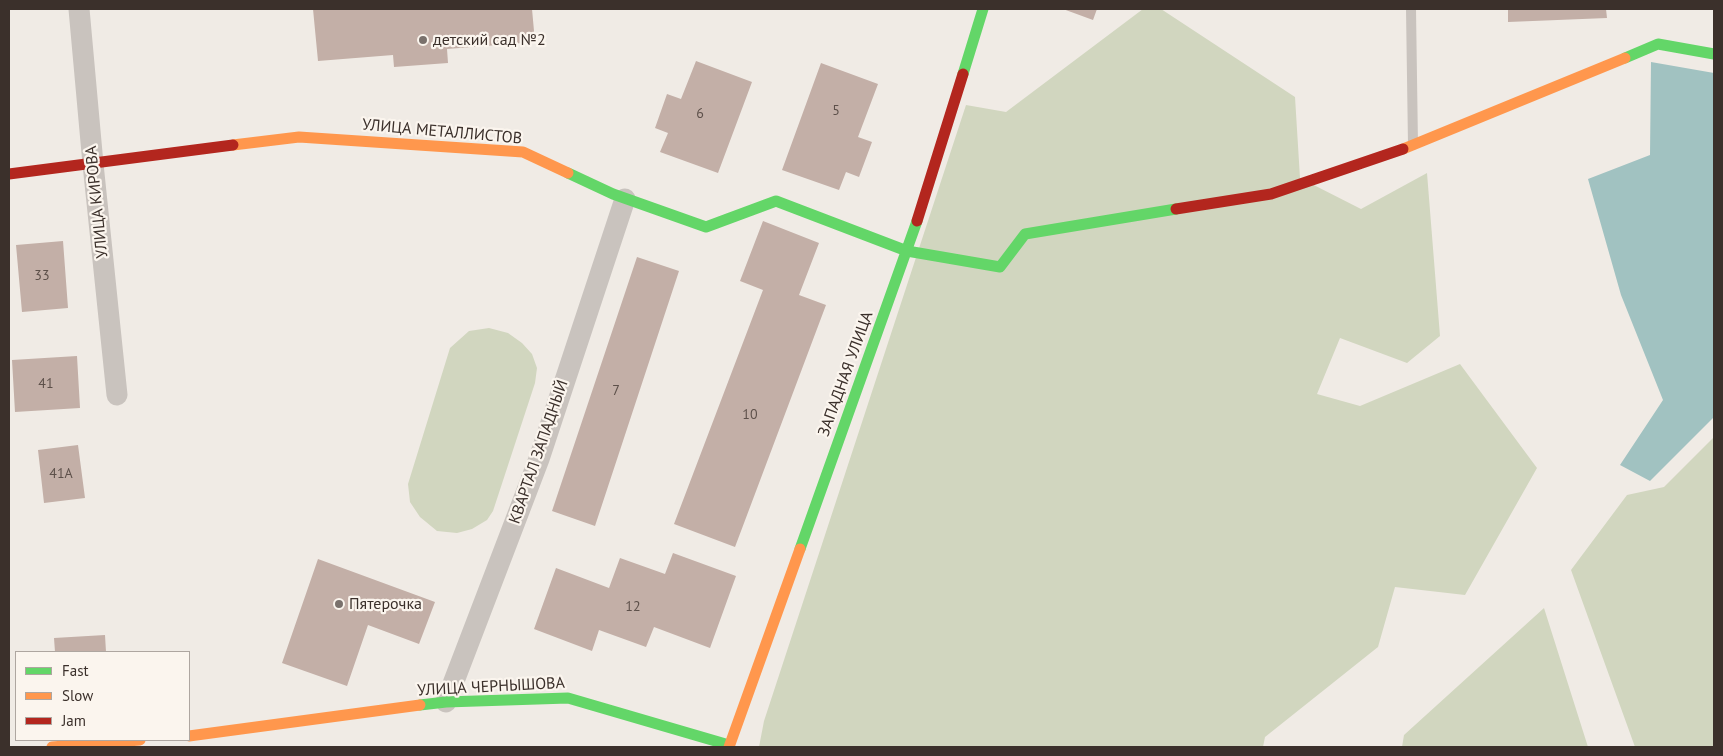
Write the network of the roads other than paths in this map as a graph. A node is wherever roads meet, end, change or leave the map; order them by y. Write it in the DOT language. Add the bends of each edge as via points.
graph roads {
  1 [pos="79,9"];
  2 [pos="983,9"];
  3 [pos="1411,9"];
  4 [pos="1714,54"];
  5 [pos="1413,146"];
  6 [pos="93,164"];
  7 [pos="9,174"];
  8 [pos="625,199"];
  9 [pos="907,251"];
  10 [pos="117,395"];
  11 [pos="446,702"];
  12 [pos="198,739"];
  13 [pos="127,741"];
  14 [pos="729,746"];
  15 [pos="52,747"];
  1 -- 6 [label="street, УЛИЦА КИРОВА"];
  2 -- 9 [label="street, ЗАПАДНАЯ УЛИЦА"];
  3 -- 5 [label="lane"];
  4 -- 5 [label="street" via="1658,44"];
  5 -- 9 [label="street, УЛИЦА МЕТАЛЛИСТОВ" via="1271,194 1025,234 1000,267"];
  6 -- 7 [label="street, УЛИЦА МЕТАЛЛИСТОВ"];
  6 -- 8 [label="street, УЛИЦА МЕТАЛЛИСТОВ" via="299,137 318,138 523,152"];
  6 -- 10 [label="street, УЛИЦА КИРОВА"];
  8 -- 9 [label="street, УЛИЦА МЕТАЛЛИСТОВ" via="706,227 776,201"];
  8 -- 11 [label="street, КВАРТАЛ ЗАПАДНЫЙ" via="539,459"];
  9 -- 14 [label="street, ЗАПАДНАЯ УЛИЦА"];
  11 -- 12 [label="street, УЛИЦА ЧЕРНЫШОВА"];
  11 -- 14 [label="street, УЛИЦА ЧЕРНЫШОВА" via="568,698"];
  13 -- 15 [label="street"];
}
